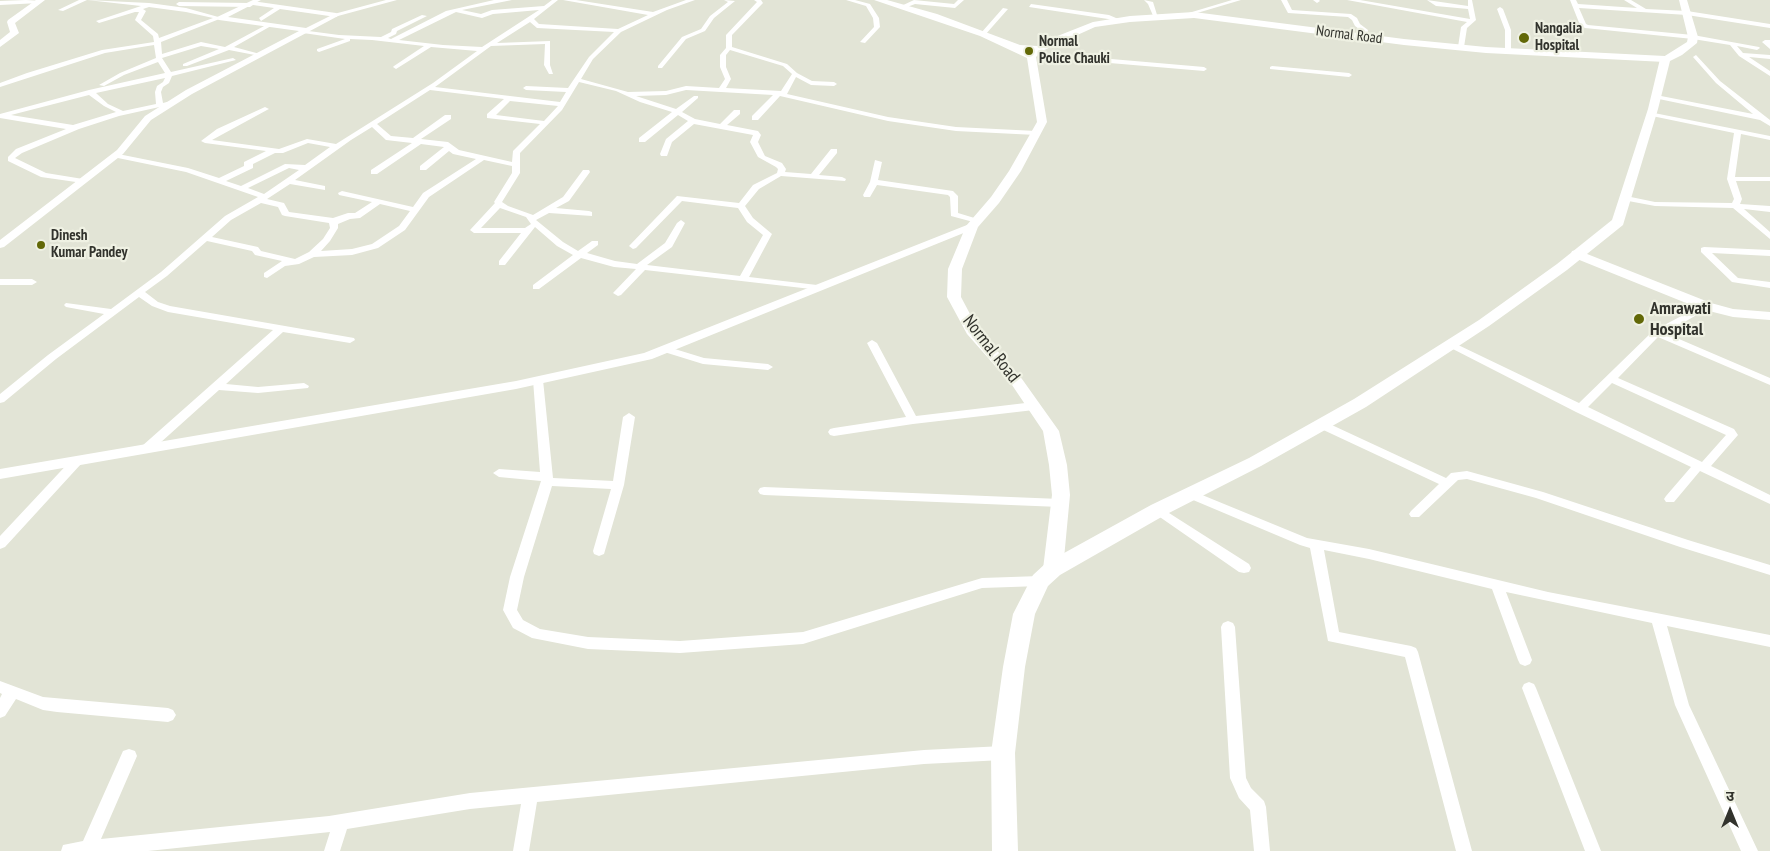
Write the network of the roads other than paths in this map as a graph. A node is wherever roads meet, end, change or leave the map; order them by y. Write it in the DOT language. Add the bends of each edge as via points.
graph roads {
  1 [pos="41,0"];
  2 [pos="84,0"];
  3 [pos="90,0"];
  4 [pos="394,0"];
  5 [pos="509,0"];
  6 [pos="555,0"];
  7 [pos="566,0"];
  8 [pos="692,0"];
  9 [pos="727,0"];
  10 [pos="758,0"];
  11 [pos="849,0"];
  12 [pos="881,0"];
  13 [pos="961,0"];
  14 [pos="1036,0"];
  15 [pos="1058,0"];
  16 [pos="1147,0"];
  17 [pos="1238,0"];
  18 [pos="1284,0"];
  19 [pos="1381,0"];
  20 [pos="1430,0"];
  21 [pos="1627,0"];
  22 [pos="500,1"];
  23 [pos="1353,1"];
  24 [pos="1470,1"];
  25 [pos="181,2"];
  26 [pos="456,2"];
  27 [pos="930,2"];
  28 [pos="0,3"];
  29 [pos="158,3"];
  30 [pos="253,3"];
  31 [pos="1574,3"];
  32 [pos="149,5"];
  33 [pos="1031,6"];
  34 [pos="279,7"];
  35 [pos="902,7"];
  36 [pos="1685,7"];
  37 [pos="171,8"];
  38 [pos="545,8"];
  39 [pos="1471,8"];
  40 [pos="1005,9"];
  41 [pos="1051,9"];
  42 [pos="1500,9"];
  43 [pos="61,10"];
  44 [pos="135,10"];
  45 [pos="454,10"];
  46 [pos="142,11"];
  47 [pos="1646,11"];
  48 [pos="492,12"];
  49 [pos="1026,13"];
  50 [pos="652,14"];
  51 [pos="336,15"];
  52 [pos="1185,15"];
  53 [pos="1349,15"];
  54 [pos="1156,17"];
  55 [pos="219,18"];
  56 [pos="530,18"];
  57 [pos="261,19"];
  58 [pos="1472,19"];
  59 [pos="99,21"];
  60 [pos="1120,21"];
  61 [pos="268,26"];
  62 [pos="1770,26"];
  63 [pos="304,30"];
  64 [pos="619,31"];
  65 [pos="983,34"];
  66 [pos="355,37"];
  67 [pos="1364,37"];
  68 [pos="1692,37"];
  69 [pos="380,40"];
  70 [pos="391,41"];
  71 [pos="158,42"];
  72 [pos="863,42"];
  73 [pos="1770,42"];
  74 [pos="0,44"];
  75 [pos="1732,44"];
  76 [pos="430,45"];
  77 [pos="486,47"];
  78 [pos="1461,47"];
  79 [pos="227,48"];
  80 [pos="729,48"];
  81 [pos="1757,48"];
  82 [pos="1770,48"];
  83 [pos="319,50"];
  84 [pos="1508,52"];
  85 [pos="1035,53"];
  86 [pos="258,55"];
  87 [pos="1083,55"];
  88 [pos="1741,55"];
  89 [pos="1696,57"];
  90 [pos="1770,57"];
  91 [pos="159,58"];
  92 [pos="1665,59"];
  93 [pos="233,60"];
  94 [pos="185,65"];
  95 [pos="396,67"];
  96 [pos="660,67"];
  97 [pos="1272,68"];
  98 [pos="1204,69"];
  99 [pos="550,73"];
  100 [pos="169,74"];
  101 [pos="795,74"];
  102 [pos="1770,74"];
  103 [pos="1349,75"];
  104 [pos="577,80"];
  105 [pos="834,84"];
  106 [pos="0,85"];
  107 [pos="429,88"];
  108 [pos="526,88"];
  109 [pos="722,89"];
  110 [pos="570,90"];
  111 [pos="745,90"];
  112 [pos="89,92"];
  113 [pos="626,94"];
  114 [pos="781,94"];
  115 [pos="696,96"];
  116 [pos="508,99"];
  117 [pos="736,100"];
  118 [pos="171,104"];
  119 [pos="562,104"];
  120 [pos="1654,105"];
  121 [pos="160,106"];
  122 [pos="265,109"];
  123 [pos="678,112"];
  124 [pos="737,112"];
  125 [pos="123,113"];
  126 [pos="1,116"];
  127 [pos="448,117"];
  128 [pos="755,118"];
  129 [pos="1763,118"];
  130 [pos="692,121"];
  131 [pos="546,123"];
  132 [pos="373,124"];
  133 [pos="1770,124"];
  134 [pos="722,126"];
  135 [pos="76,128"];
  136 [pos="1738,131"];
  137 [pos="1036,133"];
  138 [pos="1770,138"];
  139 [pos="642,140"];
  140 [pos="417,141"];
  141 [pos="337,146"];
  142 [pos="449,147"];
  143 [pos="274,150"];
  144 [pos="834,151"];
  145 [pos="664,154"];
  146 [pos="116,155"];
  147 [pos="482,158"];
  148 [pos="878,162"];
  149 [pos="516,165"];
  150 [pos="308,168"];
  151 [pos="423,168"];
  152 [pos="374,172"];
  153 [pos="586,172"];
  154 [pos="780,174"];
  155 [pos="814,176"];
  156 [pos="842,178"];
  157 [pos="1732,179"];
  158 [pos="1770,179"];
  159 [pos="83,181"];
  160 [pos="219,181"];
  161 [pos="289,181"];
  162 [pos="874,182"];
  163 [pos="322,188"];
  164 [pos="241,189"];
  165 [pos="342,193"];
  166 [pos="867,195"];
  167 [pos="1626,198"];
  168 [pos="262,199"];
  169 [pos="378,202"];
  170 [pos="500,204"];
  171 [pos="741,206"];
  172 [pos="1735,206"];
  173 [pos="1770,209"];
  174 [pos="415,210"];
  175 [pos="549,210"];
  176 [pos="589,214"];
  177 [pos="332,221"];
  178 [pos="681,223"];
  179 [pos="975,223"];
  180 [pos="531,224"];
  181 [pos="1770,236"];
  182 [pos="206,238"];
  183 [pos="594,243"];
  184 [pos="0,245"];
  185 [pos="632,246"];
  186 [pos="1770,253"];
  187 [pos="312,254"];
  188 [pos="580,254"];
  189 [pos="1577,254"];
  190 [pos="296,262"];
  191 [pos="502,263"];
  192 [pos="641,267"];
  193 [pos="267,275"];
  194 [pos="742,280"];
  195 [pos="0,282"];
  196 [pos="32,282"];
  197 [pos="1770,285"];
  198 [pos="536,287"];
  199 [pos="817,288"];
  200 [pos="139,292"];
  201 [pos="618,293"];
  202 [pos="69,305"];
  203 [pos="1706,306"];
  204 [pos="113,312"];
  205 [pos="1770,316"];
  206 [pos="280,329"];
  207 [pos="1658,334"];
  208 [pos="350,340"];
  209 [pos="872,343"];
  210 [pos="1450,345"];
  211 [pos="665,349"];
  212 [pos="768,367"];
  213 [pos="1611,379"];
  214 [pos="538,380"];
  215 [pos="1770,382"];
  216 [pos="216,386"];
  217 [pos="304,386"];
  218 [pos="0,400"];
  219 [pos="1034,406"];
  220 [pos="1580,409"];
  221 [pos="629,417"];
  222 [pos="913,420"];
  223 [pos="1321,424"];
  224 [pos="834,432"];
  225 [pos="146,449"];
  226 [pos="77,461"];
  227 [pos="1700,467"];
  228 [pos="499,473"];
  229 [pos="0,474"];
  230 [pos="547,480"];
  231 [pos="1447,483"];
  232 [pos="618,485"];
  233 [pos="764,491"];
  234 [pos="1190,494"];
  235 [pos="1670,499"];
  236 [pos="1770,500"];
  237 [pos="1060,503"];
  238 [pos="1158,510"];
  239 [pos="1415,514"];
  240 [pos="0,544"];
  241 [pos="1316,544"];
  242 [pos="599,551"];
  243 [pos="1244,568"];
  244 [pos="1770,570"];
  245 [pos="1046,575"];
  246 [pos="1497,585"];
  247 [pos="1658,619"];
  248 [pos="1228,627"];
  249 [pos="1770,641"];
  250 [pos="1525,660"];
  251 [pos="1529,688"];
  252 [pos="6,689"];
  253 [pos="0,711"];
  254 [pos="168,715"];
  255 [pos="1003,753"];
  256 [pos="129,756"];
  257 [pos="530,796"];
  258 [pos="341,822"];
  259 [pos="88,849"];
  260 [pos="69,851"];
  261 [pos="332,851"];
  262 [pos="521,851"];
  263 [pos="1005,851"];
  264 [pos="1262,851"];
  265 [pos="1464,851"];
  266 [pos="1594,851"];
  267 [pos="1750,851"];
  1 -- 28 [label="street"];
  1 -- 74 [label="main road" via="11,22 15,32"];
  2 -- 43 [label="street"];
  3 -- 32 [label="street"];
  4 -- 51 [label="street"];
  5 -- 22 [label="street"];
  6 -- 38 [label="street"];
  7 -- 50 [label="street"];
  8 -- 50 [label="street"];
  9 -- 96 [label="street" via="733,1 712,17 703,30 684,38"];
  10 -- 80 [label="street" via="761,2 729,35"];
  11 -- 72 [label="street" via="868,5 876,18 877,27"];
  12 -- 35 [label="main road"];
  13 -- 27 [label="street" via="955,6"];
  14 -- 33 [label="street"];
  15 -- 41 [label="street"];
  16 -- 54 [label="street"];
  17 -- 52 [label="street"];
  18 -- 53 [label="street" via="1290,12"];
  19 -- 58 [label="street"];
  20 -- 39 [label="street" via="1436,4"];
  21 -- 47 [label="street"];
  22 -- 45 [label="street"];
  22 -- 48 [label="street"];
  23 -- 53 [label="street"];
  23 -- 58 [label="street"];
  24 -- 39 [label="street"];
  25 -- 30 [label="street"];
  25 -- 37 [label="street"];
  26 -- 69 [label="street" via="394,30"];
  27 -- 35 [label="street" via="914,2"];
  29 -- 32 [label="street"];
  29 -- 37 [label="street"];
  29 -- 46 [label="street"];
  30 -- 34 [label="street"];
  30 -- 55 [label="street"];
  31 -- 47 [label="street"];
  31 -- 68 [label="street" via="1583,25 1587,27"];
  32 -- 44 [label="street"];
  33 -- 41 [label="street"];
  33 -- 49 [label="street"];
  34 -- 51 [label="street"];
  34 -- 57 [label="street"];
  35 -- 65 [label="main road"];
  36 -- 47 [label="street"];
  36 -- 62 [label="street"];
  36 -- 68 [label="main road"];
  37 -- 55 [label="street"];
  38 -- 48 [label="street"];
  38 -- 56 [label="street"];
  39 -- 58 [label="street"];
  40 -- 65 [label="street"];
  41 -- 60 [label="street"];
  42 -- 84 [label="street" via="1508,30"];
  44 -- 46 [label="street"];
  44 -- 59 [label="street"];
  45 -- 48 [label="street" via="482,16"];
  45 -- 70 [label="street"];
  46 -- 71 [label="street" via="138,20 156,35"];
  50 -- 64 [label="street"];
  51 -- 63 [label="street"];
  52 -- 54 [label="main road, Normal Road"];
  52 -- 67 [label="main road, Normal Road"];
  53 -- 67 [label="street" via="1365,30"];
  54 -- 60 [label="main road, Normal Road"];
  55 -- 61 [label="street"];
  55 -- 71 [label="street"];
  56 -- 64 [label="street" via="538,26"];
  56 -- 77 [label="street"];
  58 -- 78 [label="street" via="1464,27"];
  60 -- 85 [label="main road, Normal Road" via="1093,25 1058,38"];
  61 -- 63 [label="street"];
  61 -- 79 [label="street"];
  63 -- 66 [label="street"];
  63 -- 86 [label="street"];
  64 -- 104 [label="street" via="591,58"];
  65 -- 85 [label="main road"];
  66 -- 69 [label="street"];
  66 -- 83 [label="street"];
  67 -- 78 [label="main road, Normal Road"];
  68 -- 75 [label="street"];
  68 -- 92 [label="main road" via="1692,43"];
  69 -- 70 [label="street"];
  70 -- 76 [label="street"];
  71 -- 91 [label="street"];
  71 -- 106 [label="street" via="108,50"];
  73 -- 82 [label="street" via="1765,42"];
  75 -- 81 [label="street"];
  75 -- 88 [label="street"];
  76 -- 77 [label="street"];
  76 -- 95 [label="street"];
  77 -- 99 [label="street" via="548,42"];
  77 -- 107 [label="street"];
  78 -- 84 [label="main road, Normal Road"];
  79 -- 86 [label="street"];
  79 -- 91 [label="street" via="201,44"];
  79 -- 94 [label="street"];
  80 -- 101 [label="street" via="785,65"];
  80 -- 109 [label="street" via="723,55 728,79"];
  84 -- 92 [label="main road, Normal Road"];
  85 -- 137 [label="main road, Normal Road" via="1042,122"];
  86 -- 118 [label="street"];
  87 -- 98 [label="street" via="1086,59"];
  88 -- 90 [label="street"];
  88 -- 102 [label="street"];
  89 -- 129 [label="street" via="1718,82"];
  91 -- 100 [label="street"];
  91 -- 112 [label="street"];
  92 -- 120 [label="main road"];
  93 -- 100 [label="street"];
  97 -- 103 [label="street"];
  100 -- 112 [label="street"];
  100 -- 121 [label="street" via="158,92"];
  101 -- 105 [label="street" via="811,83"];
  101 -- 114 [label="street"];
  104 -- 110 [label="street"];
  104 -- 113 [label="street"];
  107 -- 116 [label="street"];
  107 -- 132 [label="street"];
  108 -- 110 [label="street"];
  109 -- 111 [label="street"];
  109 -- 113 [label="street" via="682,88 666,93"];
  110 -- 119 [label="street"];
  111 -- 114 [label="street"];
  111 -- 117 [label="street"];
  112 -- 125 [label="street"];
  112 -- 126 [label="street"];
  113 -- 123 [label="street"];
  114 -- 128 [label="street"];
  114 -- 137 [label="street" via="848,110 956,129"];
  115 -- 123 [label="street"];
  116 -- 119 [label="street"];
  116 -- 131 [label="street" via="490,116"];
  118 -- 121 [label="street"];
  118 -- 146 [label="street" via="148,118"];
  119 -- 131 [label="street"];
  120 -- 129 [label="street"];
  120 -- 136 [label="street"];
  120 -- 167 [label="main road"];
  121 -- 125 [label="street"];
  122 -- 143 [label="street" via="205,141"];
  123 -- 130 [label="street"];
  123 -- 139 [label="street"];
  124 -- 134 [label="street"];
  125 -- 135 [label="street"];
  126 -- 135 [label="street"];
  127 -- 140 [label="street"];
  129 -- 133 [label="street"];
  130 -- 134 [label="street"];
  130 -- 145 [label="street" via="669,141"];
  131 -- 149 [label="street" via="516,153"];
  132 -- 140 [label="street" via="389,138"];
  132 -- 141 [label="street"];
  134 -- 154 [label="street" via="755,133 754,142 762,157 781,166"];
  135 -- 159 [label="street" via="19,151 11,159 44,175"];
  136 -- 138 [label="street"];
  136 -- 157 [label="street"];
  137 -- 179 [label="main road, Normal Road" via="1015,171"];
  140 -- 142 [label="street"];
  140 -- 152 [label="street"];
  141 -- 143 [label="street" via="307,141 284,151"];
  141 -- 150 [label="street"];
  142 -- 147 [label="street" via="456,152"];
  142 -- 151 [label="street"];
  143 -- 160 [label="street"];
  144 -- 155 [label="street"];
  146 -- 159 [label="street"];
  146 -- 160 [label="street" via="182,168"];
  147 -- 149 [label="street"];
  147 -- 174 [label="street" via="431,192"];
  148 -- 162 [label="street"];
  149 -- 170 [label="street" via="516,173 498,202"];
  150 -- 161 [label="street"];
  150 -- 164 [label="street" via="288,166"];
  153 -- 175 [label="street" via="568,197"];
  154 -- 155 [label="street"];
  154 -- 171 [label="street" via="756,187"];
  155 -- 156 [label="street"];
  157 -- 158 [label="street"];
  157 -- 172 [label="street" via="1738,199"];
  159 -- 184 [label="street"];
  160 -- 164 [label="street"];
  161 -- 163 [label="street"];
  161 -- 168 [label="street"];
  162 -- 166 [label="street"];
  162 -- 179 [label="street" via="950,193 954,196 954,214"];
  164 -- 168 [label="street"];
  165 -- 169 [label="street"];
  167 -- 172 [label="street" via="1655,204"];
  167 -- 189 [label="main road" via="1618,222"];
  168 -- 177 [label="street" via="281,204 288,214"];
  168 -- 182 [label="street" via="228,218"];
  169 -- 174 [label="street"];
  169 -- 177 [label="street" via="357,216"];
  170 -- 180 [label="street" via="529,215"];
  170 -- 180 [label="street" via="474,230"];
  171 -- 185 [label="street" via="680,198"];
  171 -- 194 [label="street" via="750,220 768,234"];
  172 -- 173 [label="street"];
  172 -- 181 [label="street"];
  174 -- 187 [label="street" via="400,230 371,247 352,252"];
  175 -- 176 [label="street"];
  175 -- 180 [label="street"];
  177 -- 187 [label="street" via="334,228"];
  178 -- 192 [label="street" via="670,245"];
  179 -- 199 [label="street"];
  179 -- 219 [label="main road, Normal Road" via="955,269 954,297 972,331"];
  180 -- 188 [label="street" via="543,228 560,244"];
  180 -- 191 [label="street"];
  182 -- 190 [label="street"];
  182 -- 200 [label="street"];
  183 -- 188 [label="street"];
  186 -- 197 [label="street" via="1704,250 1735,280"];
  187 -- 190 [label="street"];
  188 -- 192 [label="street" via="614,264"];
  188 -- 198 [label="street"];
  189 -- 203 [label="main road"];
  189 -- 210 [label="main road"];
  190 -- 193 [label="street" via="280,265"];
  192 -- 194 [label="street"];
  192 -- 201 [label="street"];
  194 -- 199 [label="street"];
  195 -- 196 [label="street"];
  199 -- 211 [label="street"];
  200 -- 204 [label="street"];
  200 -- 206 [label="street" via="168,309"];
  202 -- 204 [label="street"];
  203 -- 205 [label="main road" via="1733,313"];
  203 -- 207 [label="street"];
  204 -- 218 [label="street"];
  206 -- 208 [label="street"];
  206 -- 216 [label="street"];
  207 -- 213 [label="street"];
  207 -- 215 [label="street"];
  209 -- 222 [label="street"];
  210 -- 220 [label="street"];
  210 -- 223 [label="main road"];
  211 -- 212 [label="street" via="703,361"];
  211 -- 214 [label="street" via="648,356"];
  213 -- 220 [label="street"];
  213 -- 227 [label="street" via="1730,432 1732,435"];
  214 -- 225 [label="street"];
  214 -- 230 [label="street"];
  216 -- 217 [label="street" via="258,390"];
  216 -- 225 [label="street"];
  219 -- 222 [label="street"];
  219 -- 237 [label="main road, Normal Road" via="1051,430 1058,465"];
  220 -- 227 [label="street"];
  221 -- 232 [label="street"];
  222 -- 224 [label="street"];
  223 -- 231 [label="street"];
  223 -- 234 [label="main road"];
  225 -- 226 [label="street"];
  226 -- 229 [label="street"];
  226 -- 240 [label="street"];
  227 -- 235 [label="street"];
  227 -- 236 [label="street"];
  228 -- 230 [label="street"];
  230 -- 232 [label="street"];
  230 -- 245 [label="street" via="516,577 510,610 518,624 537,634 588,642 680,647 803,638 982,583"];
  231 -- 239 [label="street"];
  231 -- 244 [label="street" via="1456,476 1467,475"];
  232 -- 242 [label="street"];
  233 -- 237 [label="street"];
  234 -- 238 [label="main road"];
  234 -- 241 [label="street"];
  237 -- 245 [label="main road, Normal Road"];
  238 -- 243 [label="street"];
  238 -- 245 [label="main road"];
  241 -- 246 [label="street"];
  241 -- 265 [label="street" via="1333,637 1411,652"];
  245 -- 255 [label="main road" via="1024,614"];
  246 -- 247 [label="street"];
  246 -- 250 [label="street"];
  247 -- 249 [label="street"];
  247 -- 267 [label="street" via="1682,704"];
  248 -- 264 [label="street" via="1238,778 1245,793 1258,807"];
  251 -- 266 [label="street"];
  252 -- 253 [label="street"];
  252 -- 254 [label="street" via="43,703"];
  255 -- 257 [label="street" via="924,757"];
  255 -- 263 [label="main road"];
  256 -- 259 [label="street"];
  257 -- 258 [label="street" via="470,801"];
  257 -- 262 [label="street"];
  258 -- 259 [label="street"];
  258 -- 261 [label="street"];
  259 -- 260 [label="street"];
}
